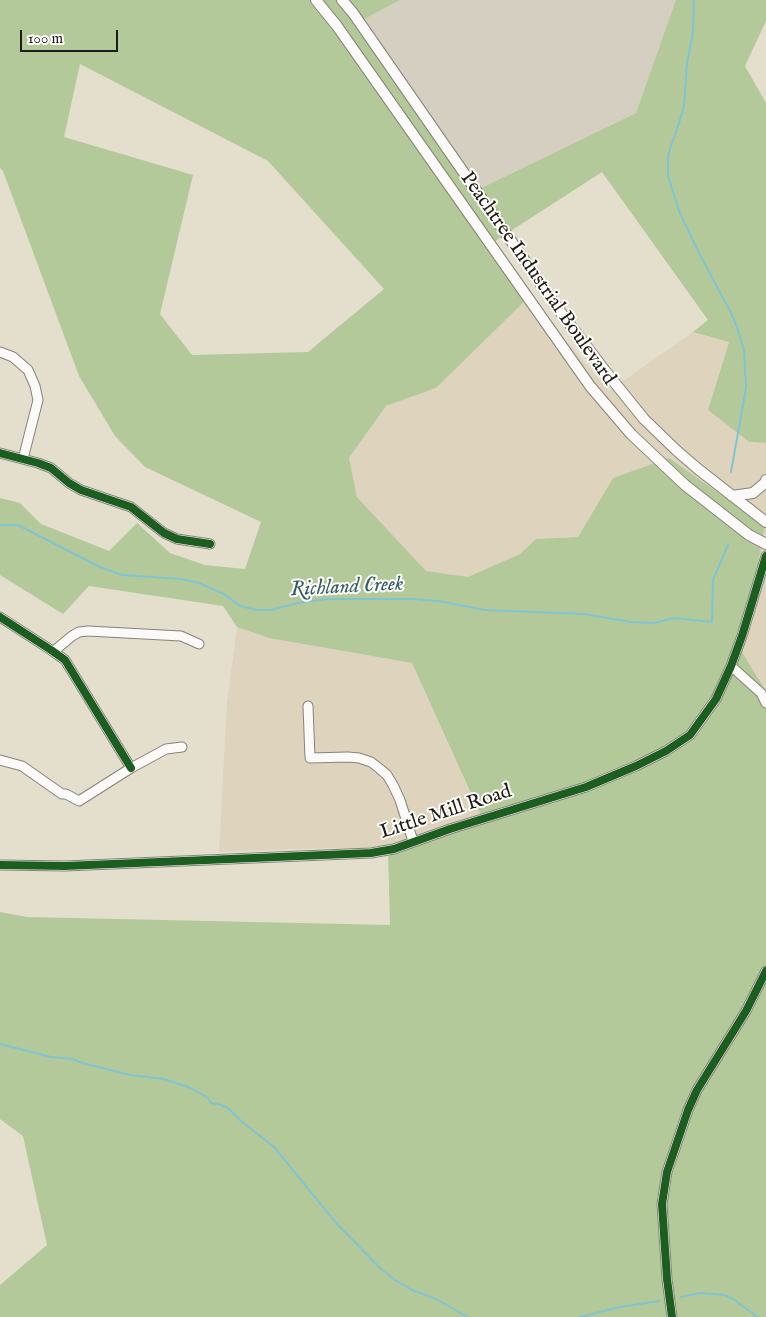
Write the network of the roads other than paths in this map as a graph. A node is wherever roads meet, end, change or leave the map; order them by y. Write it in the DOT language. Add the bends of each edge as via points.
graph roads {
  1 [pos="316,0"];
  2 [pos="342,0"];
  3 [pos="505,232"];
  4 [pos="489,242"];
  5 [pos="0,352"];
  6 [pos="0,453"];
  7 [pos="23,459"];
  8 [pos="766,480"];
  9 [pos="732,496"];
  10 [pos="766,522"];
  11 [pos="210,544"];
  12 [pos="766,544"];
  13 [pos="766,556"];
  14 [pos="0,617"];
  15 [pos="200,644"];
  16 [pos="54,651"];
  17 [pos="731,666"];
  18 [pos="766,703"];
  19 [pos="308,706"];
  20 [pos="182,747"];
  21 [pos="0,760"];
  22 [pos="131,768"];
  23 [pos="414,842"];
  24 [pos="0,865"];
  25 [pos="766,971"];
  26 [pos="672,1317"];
  1 -- 4 [label="main road, Peachtree Industrial Boulevard"];
  2 -- 3 [label="main road, Peachtree Industrial Boulevard"];
  3 -- 4 [label="main road"];
  3 -- 9 [label="main road, Peachtree Industrial Boulevard" via="571,326 644,419 698,470"];
  4 -- 12 [label="main road, Peachtree Industrial Boulevard" via="590,386 631,434 685,485 749,535"];
  5 -- 7 [label="street" via="13,357 28,370 35,386 38,400"];
  6 -- 7 [label="street"];
  7 -- 11 [label="street" via="51,468 81,490 131,507 177,540"];
  8 -- 9 [label="main road" via="753,493"];
  9 -- 10 [label="main road, Peachtree Industrial Boulevard"];
  13 -- 17 [label="street, Little Mill Road"];
  14 -- 16 [label="street"];
  15 -- 16 [label="street" via="181,636 88,631 72,636"];
  16 -- 22 [label="street" via="65,660"];
  17 -- 18 [label="street" via="760,692"];
  17 -- 23 [label="street, Little Mill Road" via="716,699 690,735 666,751 590,785"];
  19 -- 23 [label="street" via="310,758 348,756 371,762 380,769 387,775 400,800"];
  20 -- 22 [label="street" via="166,749"];
  21 -- 22 [label="street" via="22,766 62,794 79,801"];
  23 -- 24 [label="street, Little Mill Road" via="394,850 370,853 65,866"];
  25 -- 26 [label="street" via="746,1011 697,1090 667,1172 662,1204"];
}
